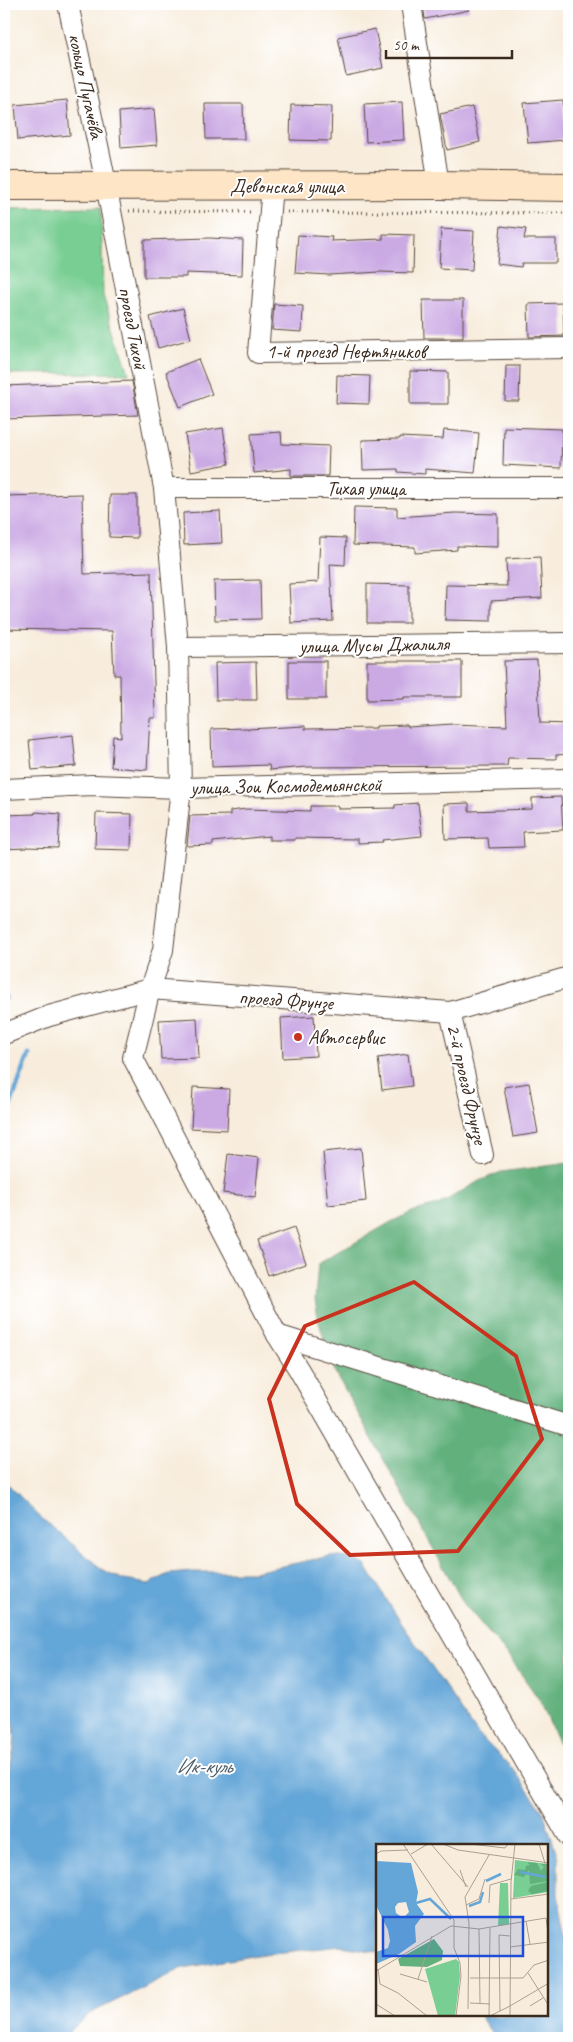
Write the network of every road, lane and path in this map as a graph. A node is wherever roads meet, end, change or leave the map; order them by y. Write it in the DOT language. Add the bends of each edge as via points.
graph roads {
  1 [pos="68,4"];
  2 [pos="411,4"];
  3 [pos="439,185"];
  4 [pos="4,186"];
  5 [pos="569,187"];
  6 [pos="107,189"];
  7 [pos="271,199"];
  8 [pos="569,213"];
  9 [pos="569,348"];
  10 [pos="164,488"];
  11 [pos="569,488"];
  12 [pos="569,643"];
  13 [pos="178,647"];
  14 [pos="569,779"];
  15 [pos="181,788"];
  16 [pos="4,789"];
  17 [pos="569,978"];
  18 [pos="150,989"];
  19 [pos="450,1012"];
  20 [pos="4,1034"];
  21 [pos="483,1156"];
  22 [pos="277,1335"];
  23 [pos="569,1426"];
  24 [pos="569,1837"];
  1 -- 6 [label="street, кольцо Пугачёва"];
  2 -- 3 [label="street"];
  3 -- 5 [label="main road, Девонская улица"];
  3 -- 7 [label="main road, Девонская улица"];
  4 -- 6 [label="main road, Девонская улица"];
  6 -- 7 [label="main road, Девонская улица"];
  6 -- 7 [label="path"];
  6 -- 10 [label="street, проезд Тихой"];
  7 -- 8 [label="path"];
  7 -- 9 [label="street, 1-й проезд Нефтяников" via="258,353"];
  10 -- 11 [label="street, Тихая улица"];
  10 -- 13 [label="street, проезд Тихой"];
  12 -- 13 [label="street, улица Мусы Джалиля"];
  13 -- 15 [label="street, проезд Тихой"];
  14 -- 15 [label="street, улица Зои Космодемьянской"];
  15 -- 16 [label="street, улица Зои Космодемьянской" via="92,784"];
  15 -- 18 [label="street, проезд Тихой" via="163,950"];
  17 -- 19 [label="street, проезд Фрунзе"];
  18 -- 19 [label="street, проезд Фрунзе"];
  18 -- 20 [label="street, проезд Фрунзе" via="49,1016"];
  18 -- 22 [label="street, проезд Тихой" via="133,1058"];
  19 -- 21 [label="street, 2-й проезд Фрунзе"];
  22 -- 23 [label="street"];
  22 -- 24 [label="street, проезд Тихой"];
}
